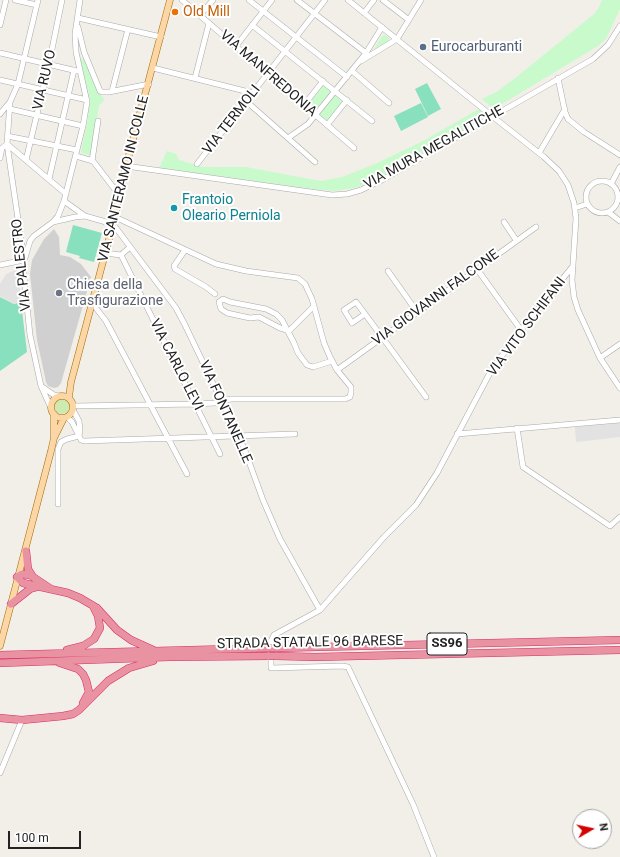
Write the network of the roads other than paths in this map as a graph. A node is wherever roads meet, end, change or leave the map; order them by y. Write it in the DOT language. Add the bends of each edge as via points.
graph roads {
  1 [pos="6,0"];
  2 [pos="15,0"];
  3 [pos="62,0"];
  4 [pos="80,0"];
  5 [pos="170,0"];
  6 [pos="182,0"];
  7 [pos="213,0"];
  8 [pos="249,0"];
  9 [pos="272,0"];
  10 [pos="297,0"];
  11 [pos="325,0"];
  12 [pos="348,0"];
  13 [pos="374,0"];
  14 [pos="383,0"];
  15 [pos="421,0"];
  16 [pos="38,3"];
  17 [pos="264,11"];
  18 [pos="364,13"];
  19 [pos="314,14"];
  20 [pos="200,16"];
  21 [pos="409,20"];
  22 [pos="77,21"];
  23 [pos="209,23"];
  24 [pos="0,25"];
  25 [pos="252,25"];
  26 [pos="620,26"];
  27 [pos="382,27"];
  28 [pos="128,29"];
  29 [pos="161,36"];
  30 [pos="296,37"];
  31 [pos="397,39"];
  32 [pos="236,46"];
  33 [pos="285,51"];
  34 [pos="0,53"];
  35 [pos="366,53"];
  36 [pos="24,58"];
  37 [pos="358,63"];
  38 [pos="49,64"];
  39 [pos="153,68"];
  40 [pos="74,70"];
  41 [pos="352,71"];
  42 [pos="80,72"];
  43 [pos="268,74"];
  44 [pos="346,77"];
  45 [pos="195,78"];
  46 [pos="558,78"];
  47 [pos="0,80"];
  48 [pos="323,81"];
  49 [pos="18,84"];
  50 [pos="149,84"];
  51 [pos="43,90"];
  52 [pos="112,91"];
  53 [pos="335,91"];
  54 [pos="253,93"];
  55 [pos="68,96"];
  56 [pos="87,100"];
  57 [pos="347,100"];
  58 [pos="246,101"];
  59 [pos="388,103"];
  60 [pos="9,105"];
  61 [pos="304,105"];
  62 [pos="565,109"];
  63 [pos="0,114"];
  64 [pos="37,115"];
  65 [pos="315,115"];
  66 [pos="492,116"];
  67 [pos="372,120"];
  68 [pos="62,121"];
  69 [pos="98,121"];
  70 [pos="327,125"];
  71 [pos="83,126"];
  72 [pos="7,136"];
  73 [pos="288,138"];
  74 [pos="31,141"];
  75 [pos="7,144"];
  76 [pos="57,146"];
  77 [pos="354,148"];
  78 [pos="76,153"];
  79 [pos="540,153"];
  80 [pos="620,155"];
  81 [pos="0,158"];
  82 [pos="26,160"];
  83 [pos="92,161"];
  84 [pos="315,162"];
  85 [pos="197,164"];
  86 [pos="126,166"];
  87 [pos="620,167"];
  88 [pos="49,179"];
  89 [pos="611,184"];
  90 [pos="66,194"];
  91 [pos="120,196"];
  92 [pos="64,201"];
  93 [pos="587,204"];
  94 [pos="575,208"];
  95 [pos="608,212"];
  96 [pos="85,216"];
  97 [pos="114,220"];
  98 [pos="620,221"];
  99 [pos="53,222"];
  100 [pos="504,222"];
  101 [pos="536,227"];
  102 [pos="516,240"];
  103 [pos="130,247"];
  104 [pos="185,250"];
  105 [pos="105,253"];
  106 [pos="121,255"];
  107 [pos="24,260"];
  108 [pos="0,265"];
  109 [pos="573,266"];
  110 [pos="477,269"];
  111 [pos="388,271"];
  112 [pos="221,300"];
  113 [pos="92,303"];
  114 [pos="314,306"];
  115 [pos="417,312"];
  116 [pos="365,314"];
  117 [pos="521,330"];
  118 [pos="288,331"];
  119 [pos="382,338"];
  120 [pos="620,344"];
  121 [pos="600,358"];
  122 [pos="332,361"];
  123 [pos="337,370"];
  124 [pos="70,382"];
  125 [pos="41,386"];
  126 [pos="620,388"];
  127 [pos="60,395"];
  128 [pos="69,397"];
  129 [pos="426,397"];
  130 [pos="223,402"];
  131 [pos="196,404"];
  132 [pos="152,405"];
  133 [pos="73,408"];
  134 [pos="52,411"];
  135 [pos="66,418"];
  136 [pos="620,420"];
  137 [pos="517,428"];
  138 [pos="295,434"];
  139 [pos="457,434"];
  140 [pos="238,435"];
  141 [pos="79,436"];
  142 [pos="212,436"];
  143 [pos="54,438"];
  144 [pos="169,439"];
  145 [pos="220,454"];
  146 [pos="187,474"];
  147 [pos="58,504"];
  148 [pos="620,517"];
  149 [pos="26,551"];
  150 [pos="17,577"];
  151 [pos="35,578"];
  152 [pos="39,586"];
  153 [pos="51,589"];
  154 [pos="11,604"];
  155 [pos="92,604"];
  156 [pos="320,610"];
  157 [pos="620,640"];
  158 [pos="0,646"];
  159 [pos="620,650"];
  160 [pos="157,651"];
  161 [pos="0,655"];
  162 [pos="53,657"];
  163 [pos="169,657"];
  164 [pos="3,663"];
  165 [pos="79,710"];
  166 [pos="0,718"];
  167 [pos="14,720"];
  168 [pos="22,720"];
  169 [pos="0,724"];
  170 [pos="0,773"];
  171 [pos="434,857"];
  1 -- 24 [label="street"];
  2 -- 16 [label="street"];
  3 -- 38 [label="street, VIA RUVO"];
  4 -- 22 [label="street"];
  5 -- 29 [label="main road, VIA SANTERAMO IN COLLE"];
  6 -- 20 [label="street, VIA MANFREDONIA"];
  7 -- 20 [label="street"];
  8 -- 17 [label="street"];
  9 -- 17 [label="street"];
  10 -- 19 [label="street"];
  11 -- 19 [label="street, VIA TERMOLI"];
  12 -- 18 [label="street"];
  13 -- 18 [label="street"];
  14 -- 21 [label="street"];
  15 -- 21 [label="street"];
  16 -- 36 [label="street"];
  17 -- 25 [label="street"];
  17 -- 30 [label="street"];
  18 -- 27 [label="street"];
  19 -- 30 [label="street, VIA TERMOLI"];
  19 -- 35 [label="street"];
  20 -- 23 [label="street, VIA MANFREDONIA"];
  21 -- 31 [label="street"];
  22 -- 28 [label="street"];
  22 -- 42 [label="street" via="76,52"];
  22 -- 52 [label="street" via="84,52 100,91"];
  23 -- 32 [label="street, VIA MANFREDONIA"];
  23 -- 45 [label="street"];
  25 -- 32 [label="street"];
  25 -- 33 [label="street"];
  26 -- 46 [label="street, VIA MURA MEGALITICHE" via="608,46 593,59"];
  27 -- 31 [label="street"];
  27 -- 35 [label="street"];
  28 -- 29 [label="street"];
  28 -- 52 [label="street"];
  29 -- 39 [label="main road, VIA SANTERAMO IN COLLE"];
  30 -- 33 [label="street, VIA TERMOLI"];
  30 -- 44 [label="street"];
  31 -- 37 [label="street"];
  31 -- 66 [label="street"];
  32 -- 43 [label="street, VIA MANFREDONIA"];
  33 -- 43 [label="street, VIA TERMOLI"];
  33 -- 48 [label="street"];
  34 -- 36 [label="street"];
  35 -- 37 [label="street"];
  36 -- 38 [label="street"];
  36 -- 49 [label="street"];
  37 -- 41 [label="street"];
  38 -- 40 [label="street"];
  38 -- 51 [label="street, VIA RUVO"];
  39 -- 45 [label="street"];
  39 -- 50 [label="main road, VIA SANTERAMO IN COLLE"];
  40 -- 42 [label="street"];
  40 -- 55 [label="street"];
  41 -- 44 [label="street"];
  41 -- 59 [label="street"];
  42 -- 56 [label="street"];
  43 -- 54 [label="street, VIA TERMOLI"];
  43 -- 61 [label="street, VIA MANFREDONIA"];
  44 -- 53 [label="street"];
  45 -- 54 [label="street"];
  46 -- 62 [label="street"];
  46 -- 66 [label="street, VIA MURA MEGALITICHE"];
  47 -- 49 [label="street"];
  48 -- 53 [label="street"];
  48 -- 61 [label="street"];
  49 -- 51 [label="street"];
  49 -- 60 [label="street"];
  50 -- 52 [label="street"];
  50 -- 86 [label="main road, VIA SANTERAMO IN COLLE"];
  51 -- 55 [label="street"];
  51 -- 64 [label="street, VIA RUVO"];
  53 -- 57 [label="street"];
  53 -- 65 [label="street"];
  54 -- 58 [label="street, VIA TERMOLI"];
  55 -- 56 [label="street"];
  55 -- 68 [label="street"];
  56 -- 71 [label="street"];
  57 -- 67 [label="street"];
  57 -- 70 [label="street"];
  58 -- 73 [label="street"];
  58 -- 85 [label="street, VIA TERMOLI"];
  60 -- 63 [label="street"];
  60 -- 64 [label="street"];
  60 -- 72 [label="street, VIA PALESTRO"];
  61 -- 65 [label="street, VIA MANFREDONIA"];
  62 -- 79 [label="street"];
  62 -- 80 [label="street" via="570,121"];
  64 -- 68 [label="street"];
  64 -- 74 [label="street, VIA RUVO"];
  65 -- 70 [label="street, VIA MANFREDONIA"];
  65 -- 73 [label="street" via="308,124"];
  66 -- 79 [label="street"];
  66 -- 86 [label="street, VIA MURA MEGALITICHE" via="382,180 347,194 332,195"];
  68 -- 71 [label="street"];
  68 -- 76 [label="street"];
  69 -- 83 [label="street"];
  70 -- 77 [label="street, VIA MANFREDONIA"];
  71 -- 78 [label="street"];
  72 -- 74 [label="street"];
  72 -- 75 [label="street, VIA PALESTRO"];
  73 -- 84 [label="street"];
  74 -- 76 [label="street"];
  74 -- 82 [label="street, VIA RUVO"];
  75 -- 81 [label="street" via="2,148"];
  75 -- 82 [label="street"];
  75 -- 107 [label="street, VIA PALESTRO"];
  76 -- 78 [label="street"];
  76 -- 88 [label="street"];
  78 -- 83 [label="street"];
  78 -- 90 [label="street"];
  79 -- 94 [label="street" via="559,171 568,185"];
  82 -- 88 [label="street"];
  83 -- 91 [label="street"];
  86 -- 91 [label="main road, VIA SANTERAMO IN COLLE"];
  87 -- 89 [label="street"];
  88 -- 90 [label="street"];
  89 -- 93 [label="street" via="601,181 591,185 586,194"];
  89 -- 95 [label="street" via="618,197 614,207"];
  90 -- 92 [label="street"];
  91 -- 97 [label="main road, VIA SANTERAMO IN COLLE"];
  92 -- 96 [label="street"];
  92 -- 99 [label="street"];
  93 -- 94 [label="street"];
  93 -- 95 [label="street" via="594,212"];
  94 -- 109 [label="street"];
  95 -- 98 [label="street"];
  96 -- 97 [label="street"];
  96 -- 99 [label="street"];
  97 -- 103 [label="street, VIA FONTANELLE"];
  97 -- 104 [label="street"];
  97 -- 105 [label="main road, VIA SANTERAMO IN COLLE"];
  99 -- 107 [label="street" via="30,241"];
  100 -- 102 [label="street"];
  101 -- 102 [label="street, VIA GIOVANNI FALCONE"];
  102 -- 110 [label="street, VIA GIOVANNI FALCONE"];
  103 -- 106 [label="street"];
  103 -- 130 [label="street, VIA FONTANELLE" via="181,317"];
  104 -- 112 [label="street" via="174,266 175,269 206,287"];
  104 -- 114 [label="street" via="228,267 298,278 308,289"];
  105 -- 106 [label="street"];
  105 -- 113 [label="main road, VIA SANTERAMO IN COLLE"];
  106 -- 131 [label="street, VIA CARLO LEVI"];
  107 -- 108 [label="street"];
  107 -- 125 [label="street, VIA PALESTRO" via="30,335"];
  109 -- 117 [label="street, VIA VITO SCHIFANI"];
  109 -- 121 [label="street" via="574,297"];
  110 -- 115 [label="street, VIA GIOVANNI FALCONE"];
  110 -- 117 [label="street"];
  111 -- 115 [label="street"];
  112 -- 118 [label="street" via="276,314"];
  112 -- 118 [label="street" via="221,308 227,314 259,317"];
  113 -- 124 [label="main road, VIA SANTERAMO IN COLLE"];
  113 -- 132 [label="street" via="106,321"];
  114 -- 118 [label="street"];
  114 -- 122 [label="street" via="324,343"];
  115 -- 119 [label="street, VIA GIOVANNI FALCONE"];
  116 -- 119 [label="street"];
  117 -- 139 [label="street, VIA VITO SCHIFANI" via="492,369"];
  118 -- 122 [label="street" via="298,353 307,365 313,367"];
  119 -- 123 [label="street, VIA GIOVANNI FALCONE"];
  119 -- 129 [label="street"];
  120 -- 121 [label="street"];
  121 -- 126 [label="street"];
  122 -- 123 [label="street"];
  123 -- 130 [label="street" via="351,387 351,395 348,398 231,399"];
  124 -- 127 [label="main road"];
  124 -- 128 [label="main road"];
  125 -- 127 [label="street" via="54,396"];
  125 -- 134 [label="street, VIA PALESTRO"];
  127 -- 128 [label="main road"];
  127 -- 134 [label="main road" via="54,399"];
  128 -- 133 [label="main road"];
  130 -- 131 [label="street"];
  130 -- 140 [label="street, VIA FONTANELLE"];
  131 -- 132 [label="street"];
  131 -- 142 [label="street, VIA CARLO LEVI"];
  132 -- 133 [label="street"];
  132 -- 144 [label="street"];
  133 -- 135 [label="main road"];
  133 -- 141 [label="street" via="79,421"];
  134 -- 135 [label="main road" via="57,417"];
  134 -- 143 [label="main road, VIA PALESTRO"];
  135 -- 141 [label="street" via="72,422"];
  135 -- 143 [label="main road, VIA PALESTRO"];
  136 -- 137 [label="street"];
  137 -- 139 [label="street"];
  137 -- 148 [label="street" via="523,467 610,526"];
  138 -- 140 [label="street"];
  139 -- 156 [label="street, VIA VITO SCHIFANI" via="437,473 416,505 384,537"];
  140 -- 142 [label="street"];
  140 -- 156 [label="street, VIA FONTANELLE" via="262,500"];
  141 -- 144 [label="street" via="84,441"];
  141 -- 147 [label="street" via="61,442 58,449"];
  142 -- 144 [label="street"];
  142 -- 145 [label="street, VIA CARLO LEVI"];
  143 -- 149 [label="main road, VIA PALESTRO"];
  144 -- 146 [label="street"];
  149 -- 150 [label="main road, VIA PALESTRO"];
  149 -- 151 [label="highway" via="28,569"];
  150 -- 151 [label="highway" via="26,574"];
  150 -- 152 [label="highway" via="23,583"];
  150 -- 154 [label="main road, VIA PALESTRO"];
  151 -- 153 [label="highway"];
  152 -- 153 [label="highway"];
  152 -- 154 [label="highway" via="30,589"];
  153 -- 155 [label="highway" via="68,593"];
  154 -- 158 [label="main road, VIA PALESTRO"];
  155 -- 160 [label="highway" via="117,630 131,640"];
  155 -- 162 [label="highway" via="100,628 94,639"];
  156 -- 171 [label="street, VIA VITO SCHIFANI" via="273,637 271,668 348,667 413,804"];
  157 -- 160 [label="highway, STRADA STATALE 96 BARESE / SS96"];
  159 -- 163 [label="highway, STRADA STATALE 96 BARESE / SS96" via="315,657"];
  160 -- 162 [label="highway, STRADA STATALE 96 BARESE / SS96"];
  161 -- 162 [label="highway, STRADA STATALE 96 BARESE / SS96"];
  162 -- 163 [label="highway, STRADA STATALE 96 BARESE / SS96"];
  162 -- 164 [label="highway, STRADA STATALE 96 BARESE / SS96"];
  162 -- 165 [label="highway" via="78,669 86,680 89,692"];
  163 -- 165 [label="highway" via="124,672 108,682"];
  165 -- 168 [label="highway" via="63,716"];
  166 -- 167 [label="highway"];
  167 -- 168 [label="highway"];
  167 -- 169 [label="highway"];
  168 -- 170 [label="street"];
}
